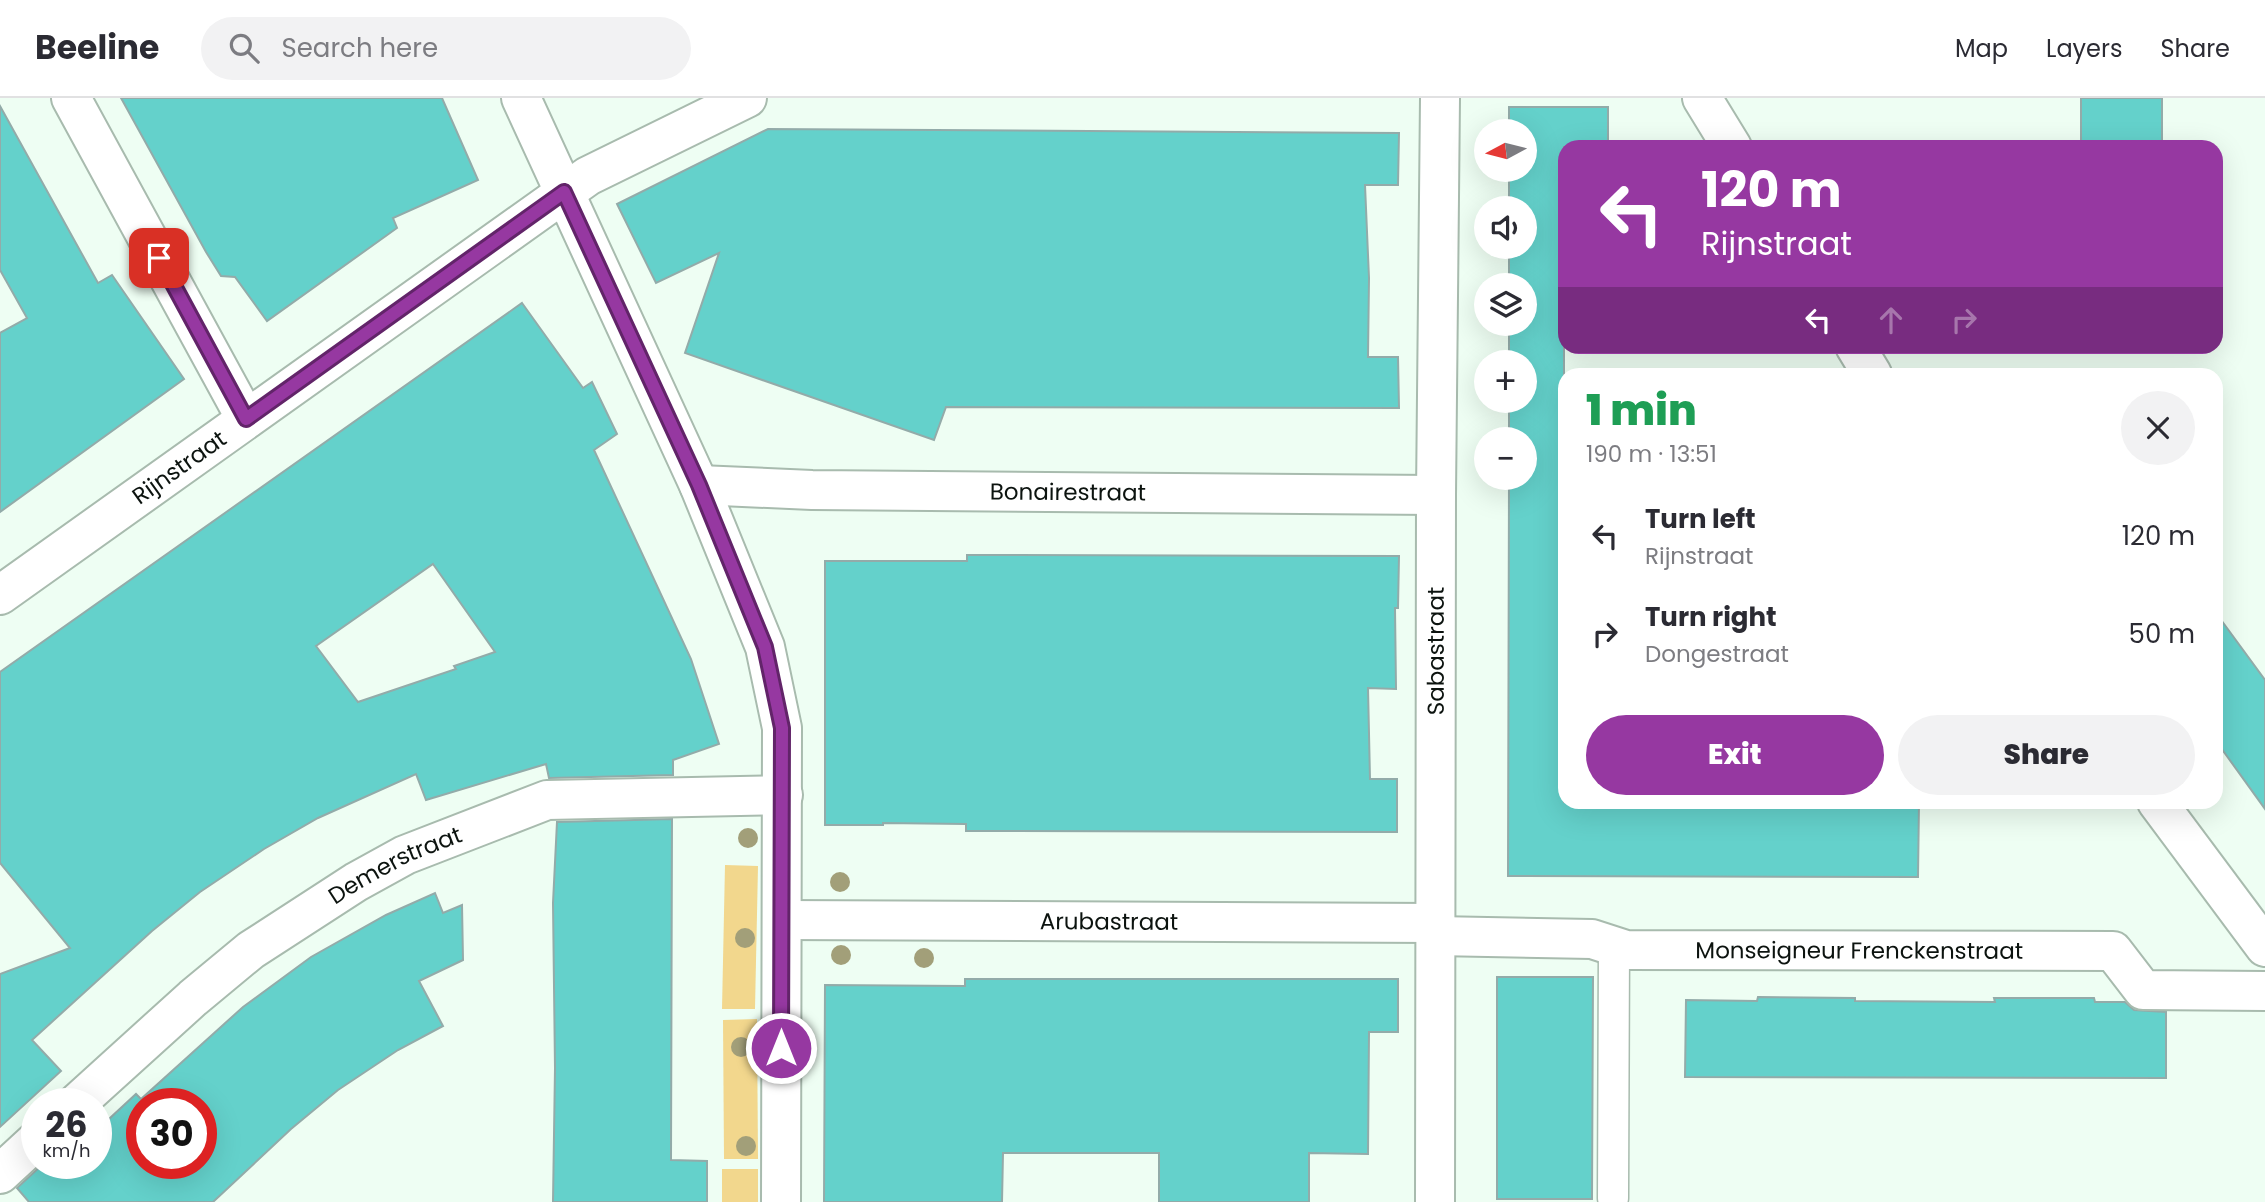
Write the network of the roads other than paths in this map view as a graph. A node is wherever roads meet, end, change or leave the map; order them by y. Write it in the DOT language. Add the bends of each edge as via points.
graph roads {
  1 [pos="71,98"];
  2 [pos="520,98"];
  3 [pos="747,98"];
  4 [pos="1440,98"];
  5 [pos="1702,98"];
  6 [pos="1728,140"];
  7 [pos="564,192"];
  8 [pos="246,419"];
  9 [pos="699,485"];
  10 [pos="1436,495"];
  11 [pos="0,594"];
  12 [pos="783,795"];
  13 [pos="2162,809"];
  14 [pos="782,920"];
  15 [pos="1436,930"];
  16 [pos="1614,946"];
  17 [pos="2265,947"];
  18 [pos="2265,990"];
  19 [pos="94,1088"];
  20 [pos="21,1155"];
  21 [pos="0,1174"];
  22 [pos="1614,1198"];
  23 [pos="781,1202"];
  24 [pos="1435,1202"];
  1 -- 8 [label="street"];
  2 -- 7 [label="street"];
  3 -- 7 [label="street, Rijnstraat"];
  4 -- 10 [label="street, Sabastraat"];
  5 -- 6 [label="street"];
  7 -- 8 [label="street, Rijnstraat"];
  7 -- 9 [label="street"];
  8 -- 11 [label="street, Rijnstraat"];
  9 -- 10 [label="street, Bonairestraat"];
  9 -- 12 [label="street" via="765,647 782,728"];
  10 -- 15 [label="street, Sabastraat"];
  12 -- 14 [label="street"];
  12 -- 19 [label="street, Demerstraat" via="547,800 405,855 356,881 251,950"];
  13 -- 17 [label="street"];
  14 -- 15 [label="street, Arubastraat"];
  14 -- 23 [label="street"];
  15 -- 16 [label="street, Monseigneur Frenckenstraat" via="1592,939"];
  15 -- 24 [label="street, Sabastraat"];
  16 -- 18 [label="street, Monseigneur Frenckenstraat" via="1626,950 2113,951 2143,990"];
  16 -- 22 [label="lane"];
  20 -- 21 [label="street"];
}
